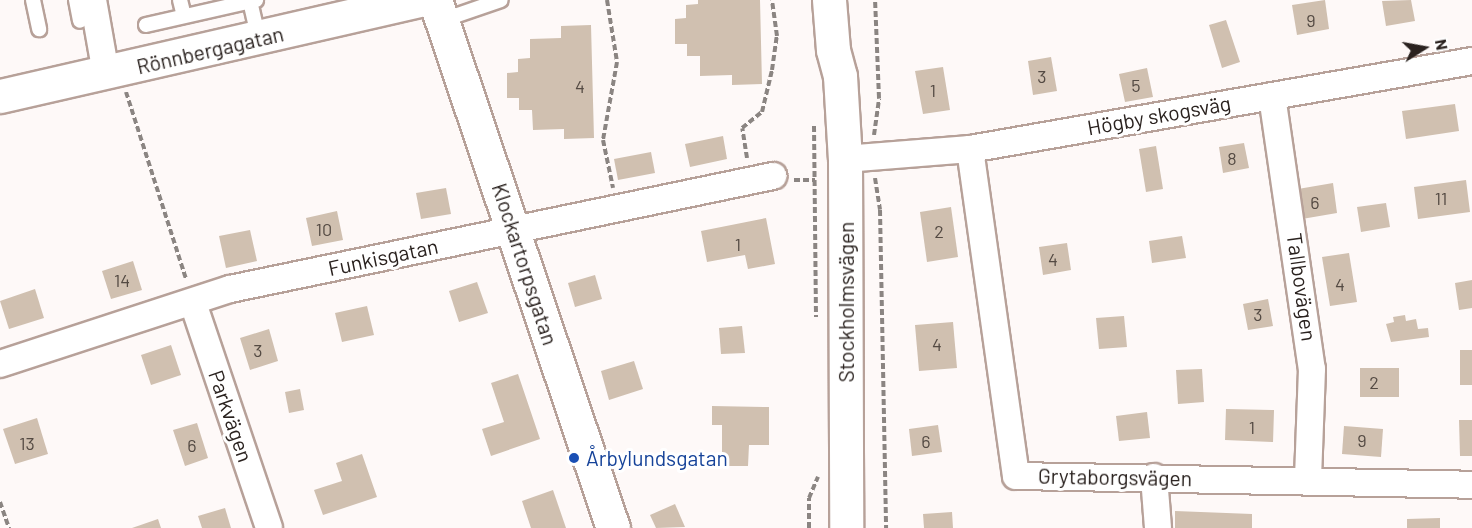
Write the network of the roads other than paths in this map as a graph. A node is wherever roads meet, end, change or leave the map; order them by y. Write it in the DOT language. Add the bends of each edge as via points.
graph roads {
  1 [pos="33,0"];
  2 [pos="76,0"];
  3 [pos="180,0"];
  4 [pos="501,0"];
  5 [pos="829,0"];
  6 [pos="849,0"];
  7 [pos="253,1"];
  8 [pos="432,7"];
  9 [pos="86,10"];
  10 [pos="184,16"];
  11 [pos="146,25"];
  12 [pos="39,29"];
  13 [pos="259,39"];
  14 [pos="1472,61"];
  15 [pos="106,74"];
  16 [pos="840,76"];
  17 [pos="0,96"];
  18 [pos="1272,96"];
  19 [pos="970,149"];
  20 [pos="859,158"];
  21 [pos="762,179"];
  22 [pos="513,228"];
  23 [pos="193,303"];
  24 [pos="0,364"];
  25 [pos="1154,477"];
  26 [pos="1308,479"];
  27 [pos="1472,485"];
  28 [pos="269,528"];
  29 [pos="613,528"];
  30 [pos="846,528"];
  31 [pos="1158,528"];
  1 -- 12 [label="lane"];
  2 -- 9 [label="lane"];
  3 -- 10 [label="lane"];
  4 -- 8 [label="lane"];
  5 -- 16 [label="street, Stockholmsvägen" via="833,50"];
  6 -- 16 [label="street, Stockholmsvägen"];
  7 -- 10 [label="lane"];
  7 -- 13 [label="lane"];
  8 -- 13 [label="street, Rönnbergagatan"];
  8 -- 22 [label="street, Klockartorpsgatan"];
  9 -- 15 [label="street"];
  10 -- 11 [label="lane"];
  13 -- 15 [label="street, Rönnbergagatan"];
  14 -- 18 [label="street, Högby skogsväg"];
  15 -- 17 [label="street, Rönnbergagatan"];
  16 -- 20 [label="street, Stockholmsvägen"];
  18 -- 19 [label="street, Högby skogsväg"];
  18 -- 26 [label="street, Tallbovägen" via="1312,369"];
  19 -- 20 [label="street, Högby skogsväg"];
  19 -- 25 [label="street, Grytaborgsvägen" via="1016,476"];
  20 -- 30 [label="street, Stockholmsvägen"];
  21 -- 22 [label="street, Funkisgatan"];
  22 -- 23 [label="street, Funkisgatan" via="230,289"];
  22 -- 29 [label="street, Klockartorpsgatan"];
  23 -- 24 [label="street, Funkisgatan"];
  23 -- 28 [label="street, Parkvägen"];
  25 -- 26 [label="street, Grytaborgsvägen"];
  25 -- 31 [label="street"];
  26 -- 27 [label="street, Grytaborgsvägen"];
}
